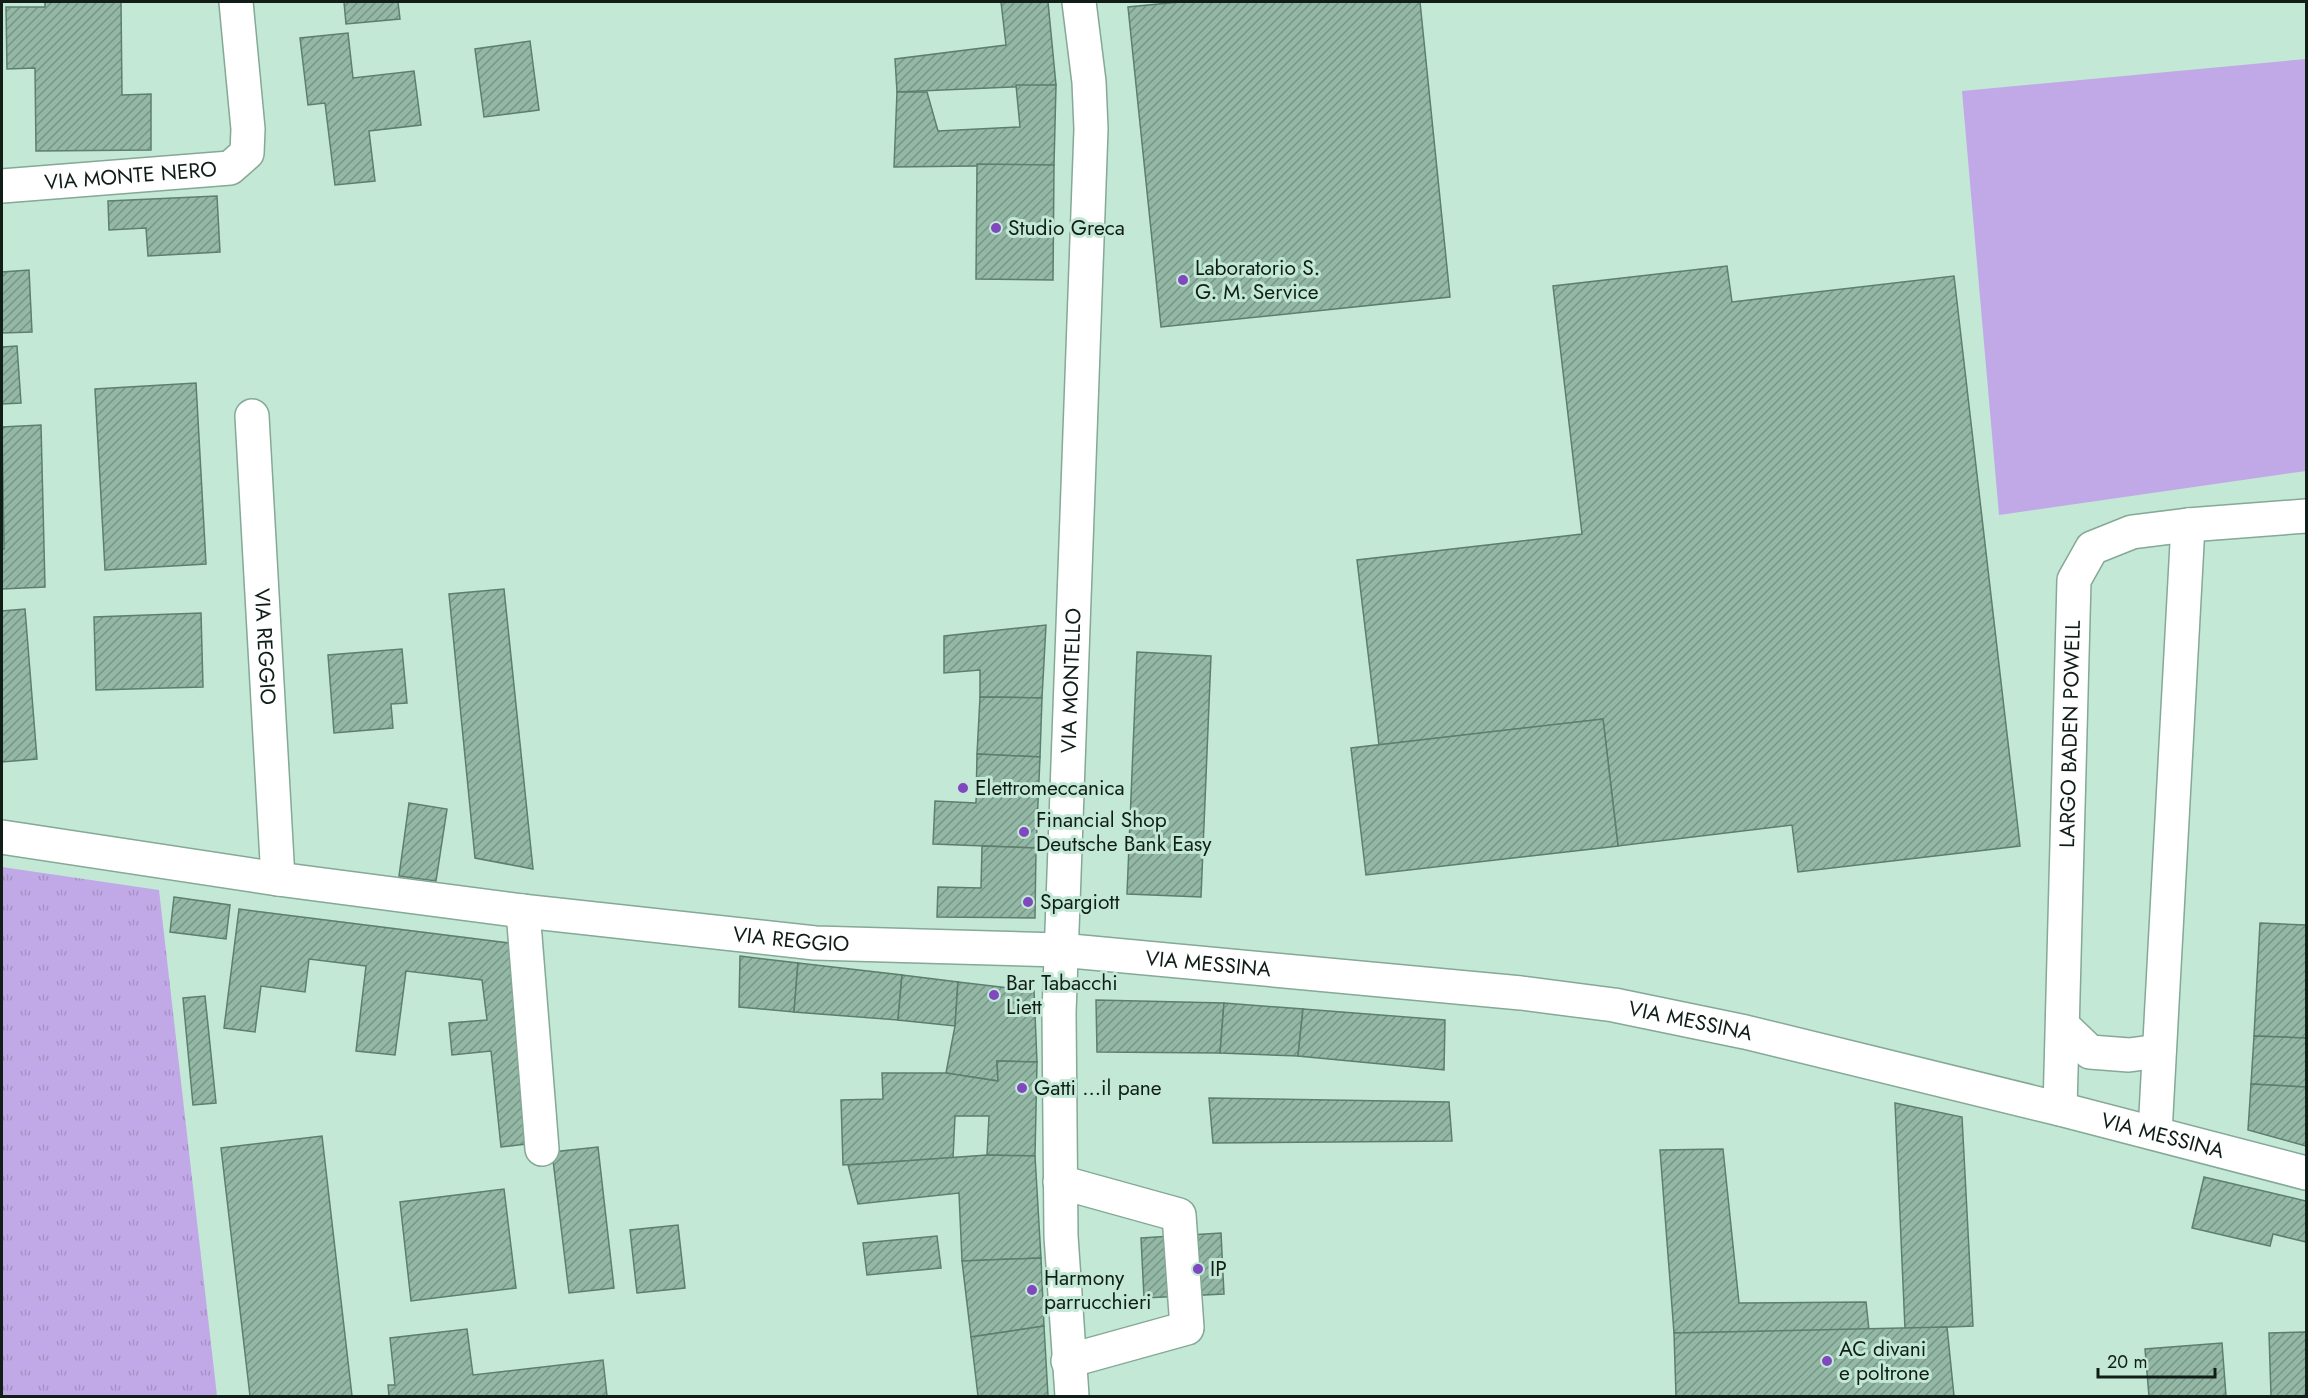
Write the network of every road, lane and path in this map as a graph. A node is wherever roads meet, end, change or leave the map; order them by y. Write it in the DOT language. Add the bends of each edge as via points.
graph roads {
  1 [pos="236,2"];
  2 [pos="1079,2"];
  3 [pos="2,186"];
  4 [pos="252,416"];
  5 [pos="2307,516"];
  6 [pos="2188,525"];
  7 [pos="2,837"];
  8 [pos="278,879"];
  9 [pos="523,911"];
  10 [pos="1060,950"];
  11 [pos="2062,1026"];
  12 [pos="2159,1051"];
  13 [pos="2060,1109"];
  14 [pos="2155,1133"];
  15 [pos="542,1149"];
  16 [pos="2307,1173"];
  17 [pos="1060,1182"];
  18 [pos="1068,1361"];
  19 [pos="1072,1396"];
  1 -- 3 [label="street, VIA MONTE NERO" via="248,129 247,153 230,168"];
  2 -- 10 [label="street, VIA MONTELLO" via="1089,82 1090,129"];
  4 -- 8 [label="street, VIA REGGIO"];
  5 -- 6 [label="street, LARGO BADEN POWELL"];
  6 -- 11 [label="street, LARGO BADEN POWELL" via="2132,532 2092,548 2074,580"];
  6 -- 12 [label="street"];
  7 -- 8 [label="street, VIA REGGIO"];
  8 -- 9 [label="street, VIA REGGIO"];
  9 -- 10 [label="street, VIA REGGIO" via="815,943"];
  9 -- 15 [label="street"];
  10 -- 13 [label="street, VIA MESSINA" via="1614,1005 1745,1032"];
  10 -- 17 [label="street, VIA MONTELLO"];
  11 -- 12 [label="street" via="2090,1052 2129,1055"];
  11 -- 13 [label="street, LARGO BADEN POWELL"];
  12 -- 14 [label="street"];
  13 -- 14 [label="street, VIA MESSINA"];
  14 -- 16 [label="street, VIA MESSINA"];
  17 -- 18 [label="street, VIA MONTELLO"];
  17 -- 18 [label="street" via="1179,1215 1187,1328"];
  18 -- 19 [label="street, VIA MONTELLO"];
}
